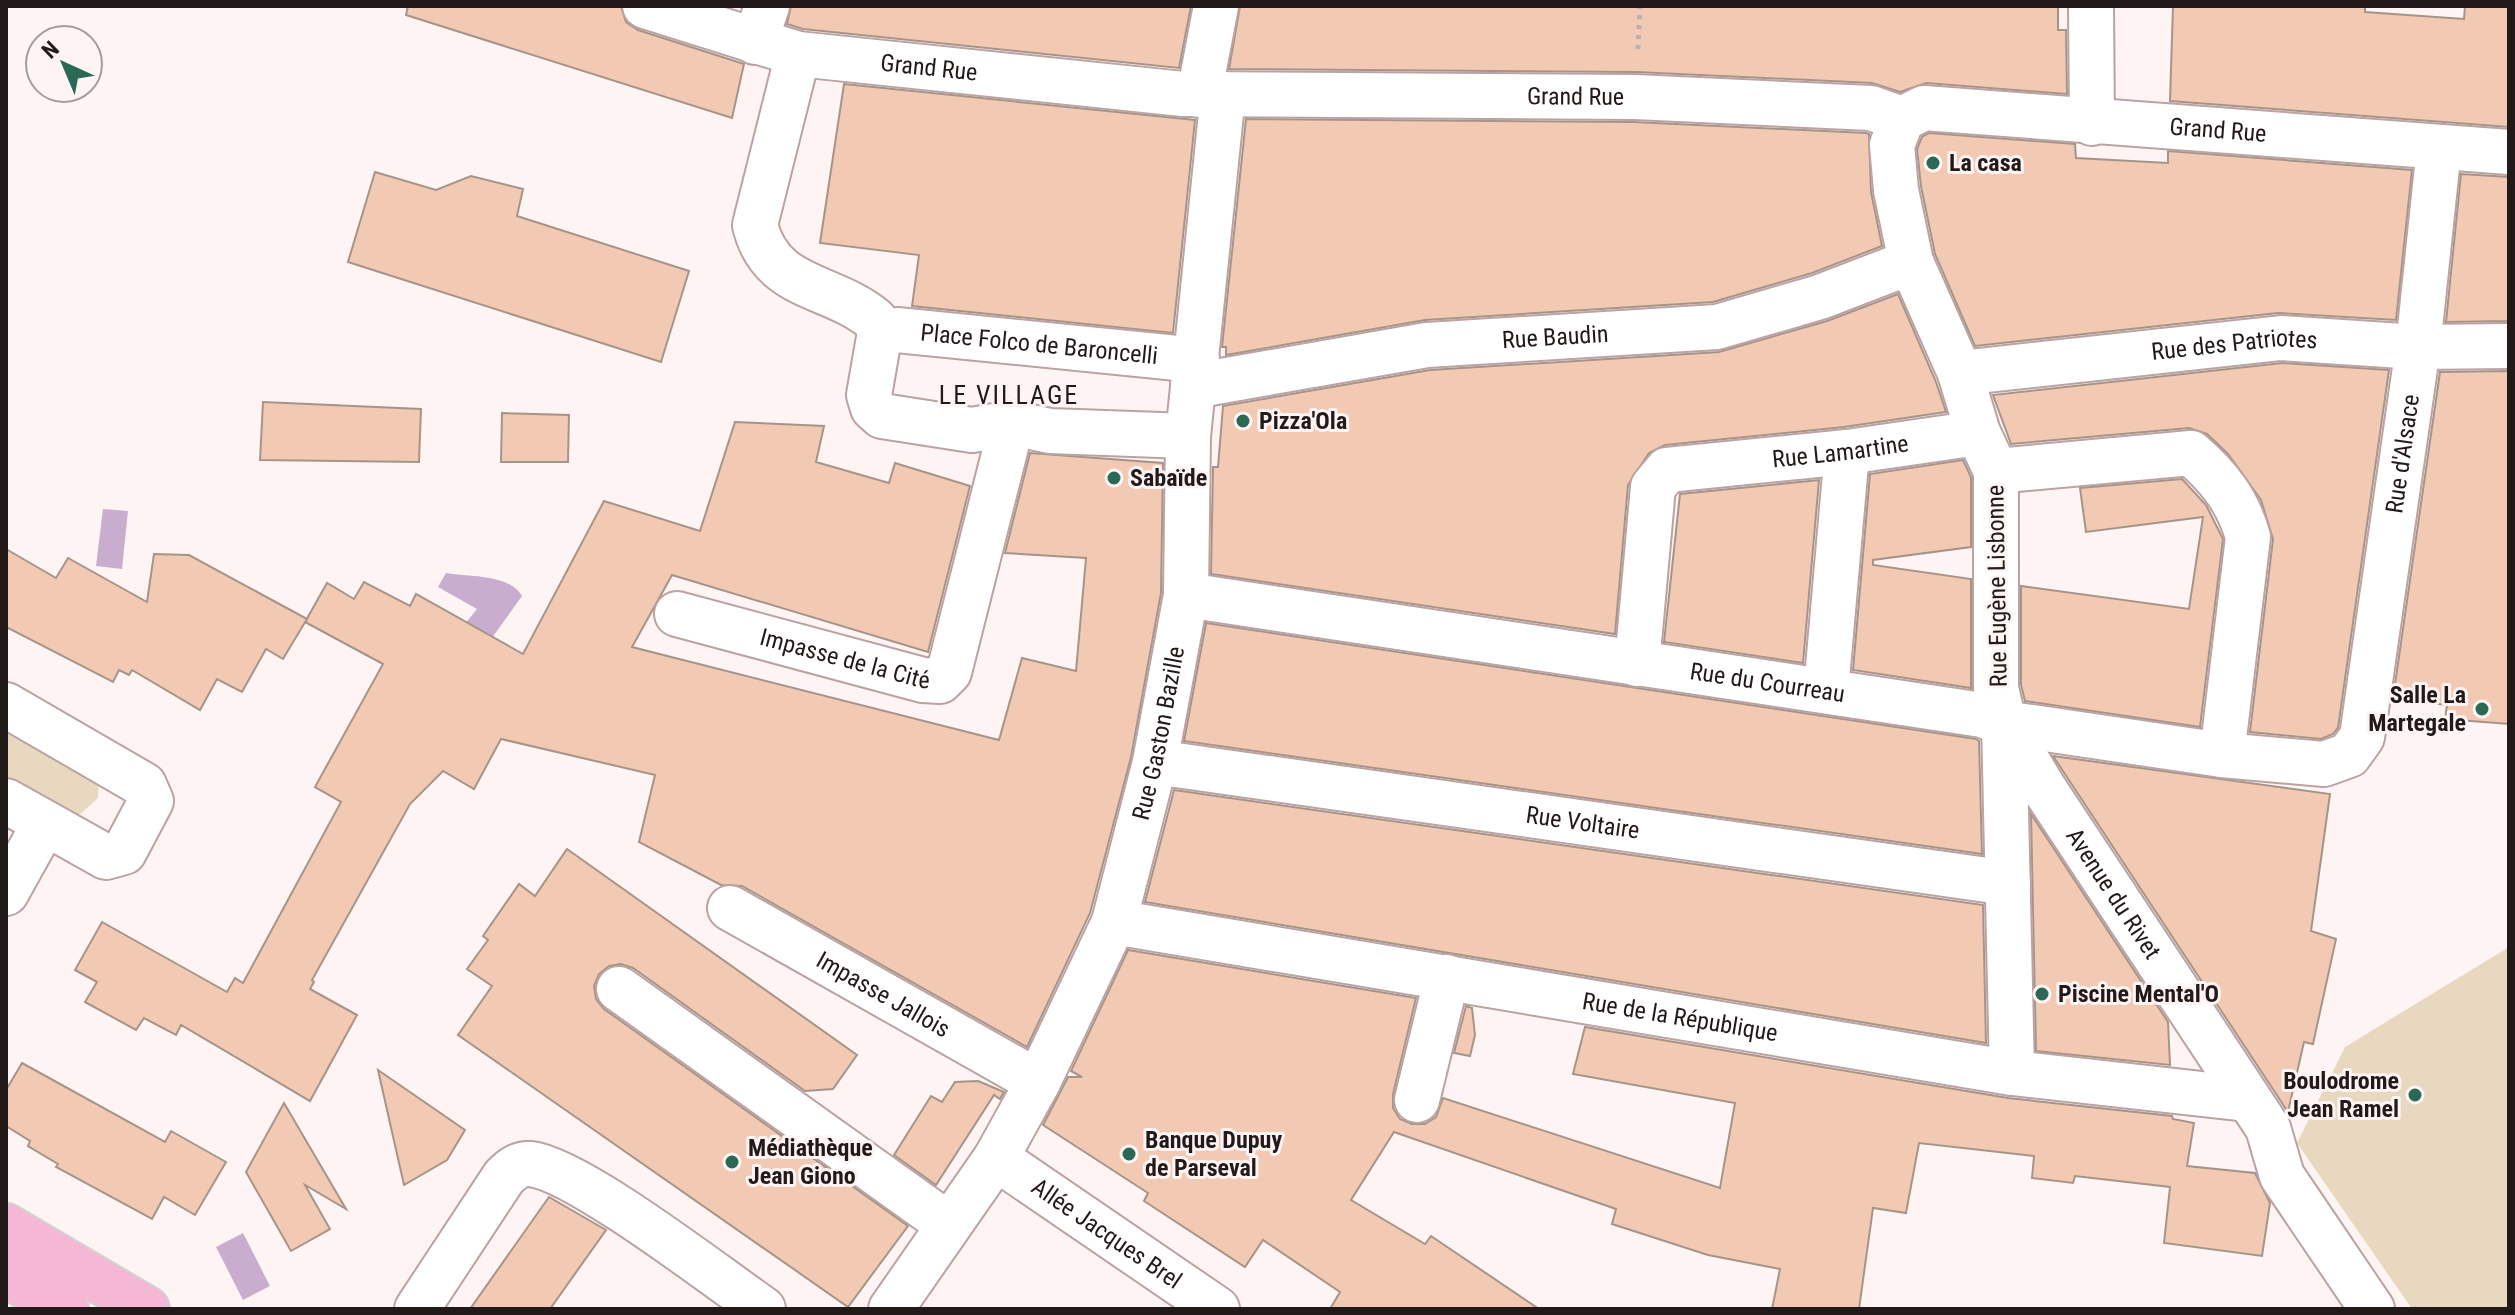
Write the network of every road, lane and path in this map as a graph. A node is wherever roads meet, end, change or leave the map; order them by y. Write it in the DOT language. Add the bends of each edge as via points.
graph roads {
  1 [pos="645,6"];
  2 [pos="1216,6"];
  3 [pos="2091,6"];
  4 [pos="761,24"];
  5 [pos="798,54"];
  6 [pos="1211,94"];
  7 [pos="1902,119"];
  8 [pos="2092,123"];
  9 [pos="2439,148"];
  10 [pos="2509,152"];
  11 [pos="1911,262"];
  12 [pos="880,332"];
  13 [pos="2509,346"];
  14 [pos="2418,347"];
  15 [pos="1195,373"];
  16 [pos="1960,373"];
  17 [pos="1012,423"];
  18 [pos="1188,436"];
  19 [pos="1847,452"];
  20 [pos="1987,452"];
  21 [pos="1186,595"];
  22 [pos="677,614"];
  23 [pos="1637,664"];
  24 [pos="1826,690"];
  25 [pos="6,705"];
  26 [pos="2004,723"];
  27 [pos="2222,755"];
  28 [pos="2349,755"];
  29 [pos="1155,762"];
  30 [pos="6,801"];
  31 [pos="45,823"];
  32 [pos="2008,883"];
  33 [pos="6,893"];
  34 [pos="730,908"];
  35 [pos="1114,922"];
  36 [pos="1447,977"];
  37 [pos="619,989"];
  38 [pos="2012,1073"];
  39 [pos="1038,1082"];
  40 [pos="2247,1099"];
  41 [pos="1417,1100"];
  42 [pos="996,1158"];
  43 [pos="949,1225"];
  44 [pos="6,1226"];
  45 [pos="6,1275"];
  46 [pos="66,1309"];
  47 [pos="147,1309"];
  48 [pos="417,1309"];
  49 [pos="763,1309"];
  50 [pos="891,1309"];
  51 [pos="1217,1309"];
  52 [pos="2372,1309"];
  1 -- 4 [label="street, Grand Rue"];
  2 -- 6 [label="street, Rue Gaston Bazille"];
  3 -- 8 [label="street"];
  4 -- 5 [label="street, Grand Rue"];
  5 -- 6 [label="street, Grand Rue"];
  5 -- 12 [label="street" via="755,225 762,249 783,273 866,312"];
  6 -- 7 [label="street, Grand Rue" via="1635,97 1871,108"];
  6 -- 15 [label="street, Rue Gaston Bazille"];
  7 -- 8 [label="street, Grand Rue" via="1924,108"];
  7 -- 11 [label="street, Rue Eugène Lisbonne" via="1892,145"];
  8 -- 9 [label="street, Grand Rue"];
  9 -- 10 [label="street, Grand Rue"];
  9 -- 14 [label="street, Rue d'Alsace"];
  11 -- 15 [label="street, Rue Baudin" via="1820,297 1717,327 1427,345"];
  11 -- 16 [label="street, Rue Eugène Lisbonne"];
  12 -- 15 [label="street, Place Folco de Baroncelli" via="897,330"];
  12 -- 17 [label="street" via="869,395 882,416 972,430"];
  13 -- 14 [label="street, Rue des Patriotes"];
  14 -- 16 [label="street, Rue des Patriotes" via="2281,338"];
  14 -- 28 [label="street, Rue d'Alsace" via="2362,737"];
  15 -- 18 [label="street, Rue Gaston Bazille"];
  16 -- 20 [label="street, Rue Eugène Lisbonne"];
  17 -- 18 [label="street" via="1050,431"];
  17 -- 22 [label="street, Impasse de la Cité" via="949,672 940,681"];
  18 -- 21 [label="street, Rue Gaston Bazille"];
  19 -- 20 [label="street, Rue Lamartine"];
  19 -- 23 [label="street, Rue Lamartine" via="1667,470 1653,487"];
  19 -- 24 [label="street"];
  20 -- 26 [label="street, Rue Eugène Lisbonne" via="1996,688"];
  20 -- 27 [label="street, Rue Lamartine" via="2191,453 2220,478 2248,537"];
  21 -- 23 [label="street, Rue du Courreau"];
  21 -- 29 [label="street, Rue Gaston Bazille"];
  23 -- 24 [label="street, Rue du Courreau"];
  24 -- 26 [label="street, Rue du Courreau"];
  25 -- 31 [label="street" via="144,785 151,801 124,852 106,857"];
  26 -- 27 [label="street, Rue du Courreau"];
  26 -- 32 [label="street, Rue Eugène Lisbonne"];
  26 -- 40 [label="street, Avenue du Rivet"];
  27 -- 28 [label="street, Rue du Courreau" via="2324,764"];
  29 -- 32 [label="street, Rue Voltaire"];
  29 -- 35 [label="street, Rue Gaston Bazille"];
  30 -- 31 [label="street"];
  31 -- 33 [label="street"];
  32 -- 38 [label="street, Rue Eugène Lisbonne"];
  34 -- 39 [label="street, Impasse Jallois"];
  35 -- 36 [label="street, Rue de la République"];
  35 -- 39 [label="street, Rue Gaston Bazille"];
  36 -- 38 [label="street, Rue de la République"];
  36 -- 41 [label="street"];
  37 -- 43 [label="street"];
  38 -- 40 [label="street, Rue de la République"];
  39 -- 42 [label="street, Rue Gaston Bazille"];
  40 -- 52 [label="street, Avenue du Rivet" via="2268,1128 2282,1176"];
  42 -- 43 [label="street, Rue Gaston Bazille"];
  42 -- 51 [label="street, Allée Jacques Brel"];
  43 -- 50 [label="street, Rue Gaston Bazille"];
  44 -- 47 [label="main road"];
  45 -- 46 [label="main road"];
  48 -- 49 [label="street" via="504,1177 528,1163 568,1176"];
}
